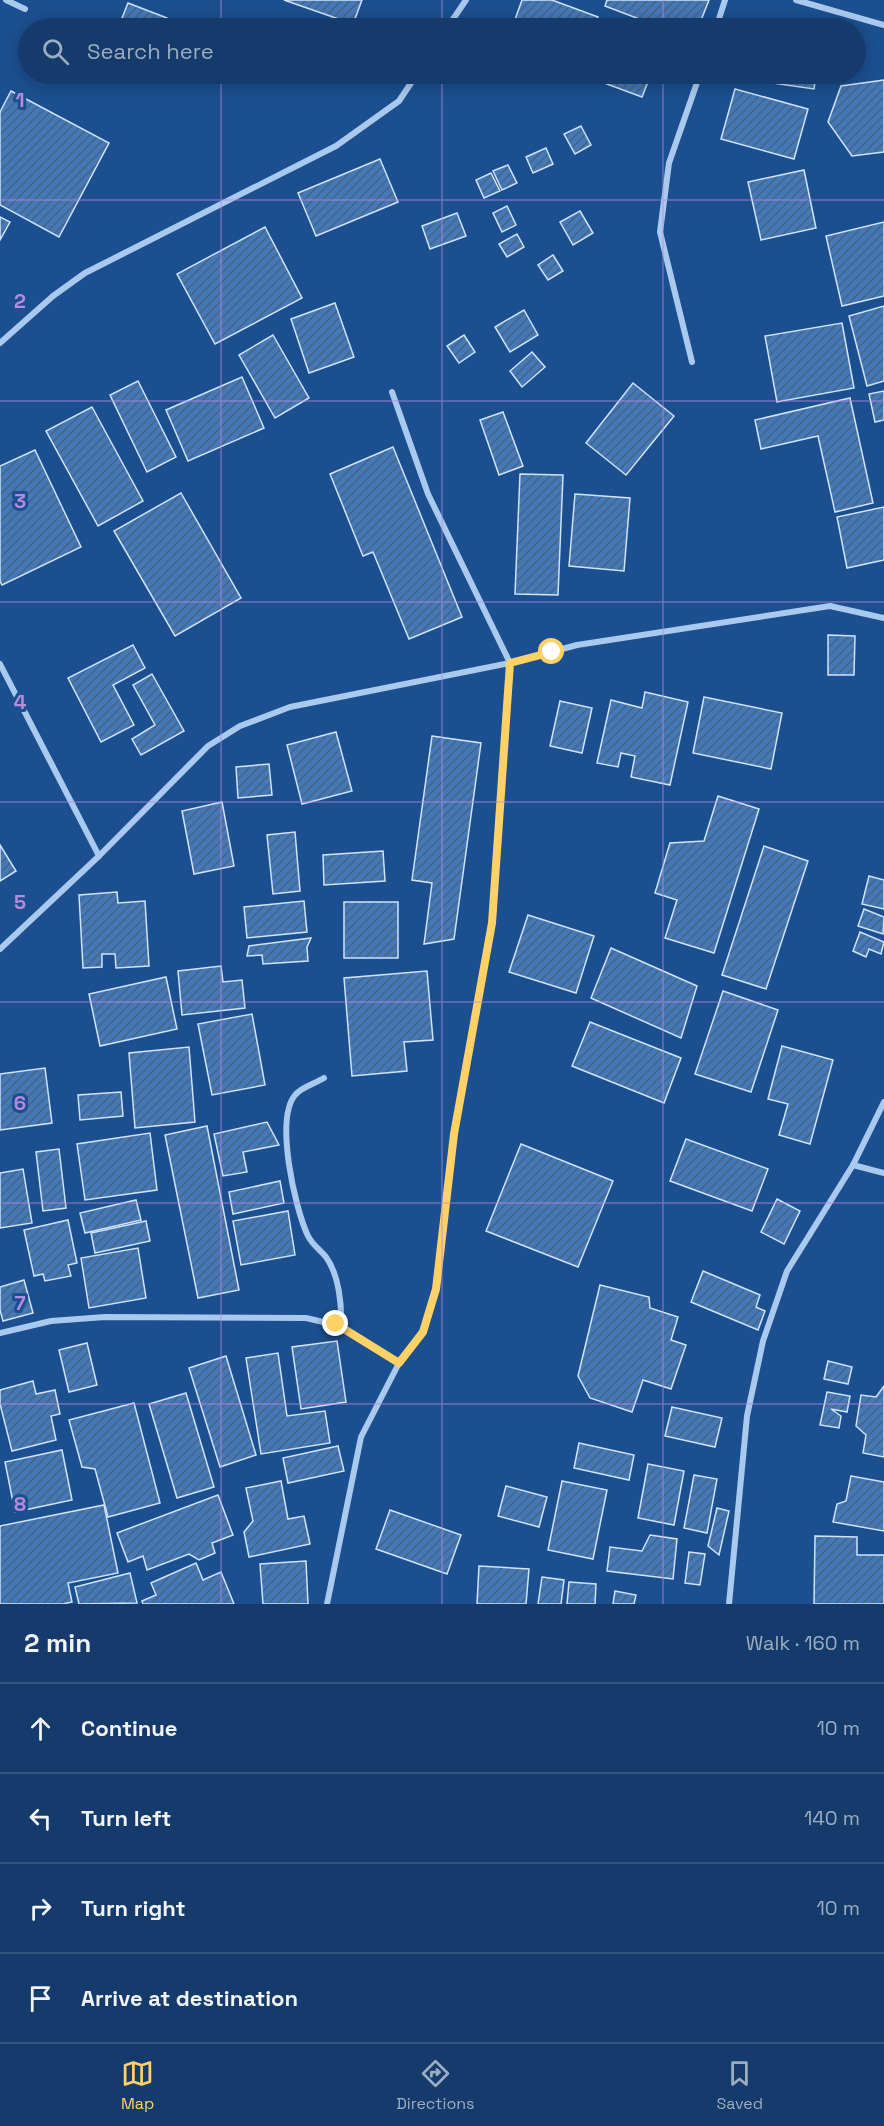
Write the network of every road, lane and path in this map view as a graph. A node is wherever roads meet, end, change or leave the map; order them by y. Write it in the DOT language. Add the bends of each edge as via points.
graph roads {
  1 [pos="6,0"];
  2 [pos="466,0"];
  3 [pos="725,0"];
  4 [pos="796,0"];
  5 [pos="25,9"];
  6 [pos="454,18"];
  7 [pos="719,18"];
  8 [pos="859,18"];
  9 [pos="866,20"];
  10 [pos="884,25"];
  11 [pos="410,84"];
  12 [pos="697,84"];
  13 [pos="0,343"];
  14 [pos="692,362"];
  15 [pos="392,392"];
  16 [pos="884,618"];
  17 [pos="510,663"];
  18 [pos="0,664"];
  19 [pos="99,856"];
  20 [pos="0,949"];
  21 [pos="324,1078"];
  22 [pos="884,1102"];
  23 [pos="853,1166"];
  24 [pos="884,1173"];
  25 [pos="341,1327"];
  26 [pos="0,1333"];
  27 [pos="399,1363"];
  28 [pos="327,1604"];
  29 [pos="729,1604"];
  1 -- 5 [label="street"];
  2 -- 6 [label="street"];
  3 -- 7 [label="street"];
  4 -- 8 [label="street"];
  9 -- 10 [label="street"];
  11 -- 13 [label="street" via="399,101 336,146 85,273"];
  12 -- 14 [label="street" via="669,163 660,232"];
  15 -- 17 [label="street" via="428,494"];
  16 -- 17 [label="street" via="830,606 577,645"];
  17 -- 19 [label="street" via="290,707 240,726 208,746"];
  17 -- 27 [label="street" via="492,923 454,1134 436,1289 423,1332"];
  18 -- 19 [label="street"];
  19 -- 20 [label="street"];
  21 -- 25 [label="street" via="296,1094 287,1115 287,1146 308,1237 327,1259 336,1281 342,1303"];
  22 -- 23 [label="street"];
  23 -- 24 [label="street"];
  23 -- 29 [label="street" via="788,1271 764,1341 747,1416"];
  25 -- 26 [label="street" via="306,1318 105,1317 51,1321"];
  25 -- 27 [label="street"];
  27 -- 28 [label="street" via="361,1437"];
}
